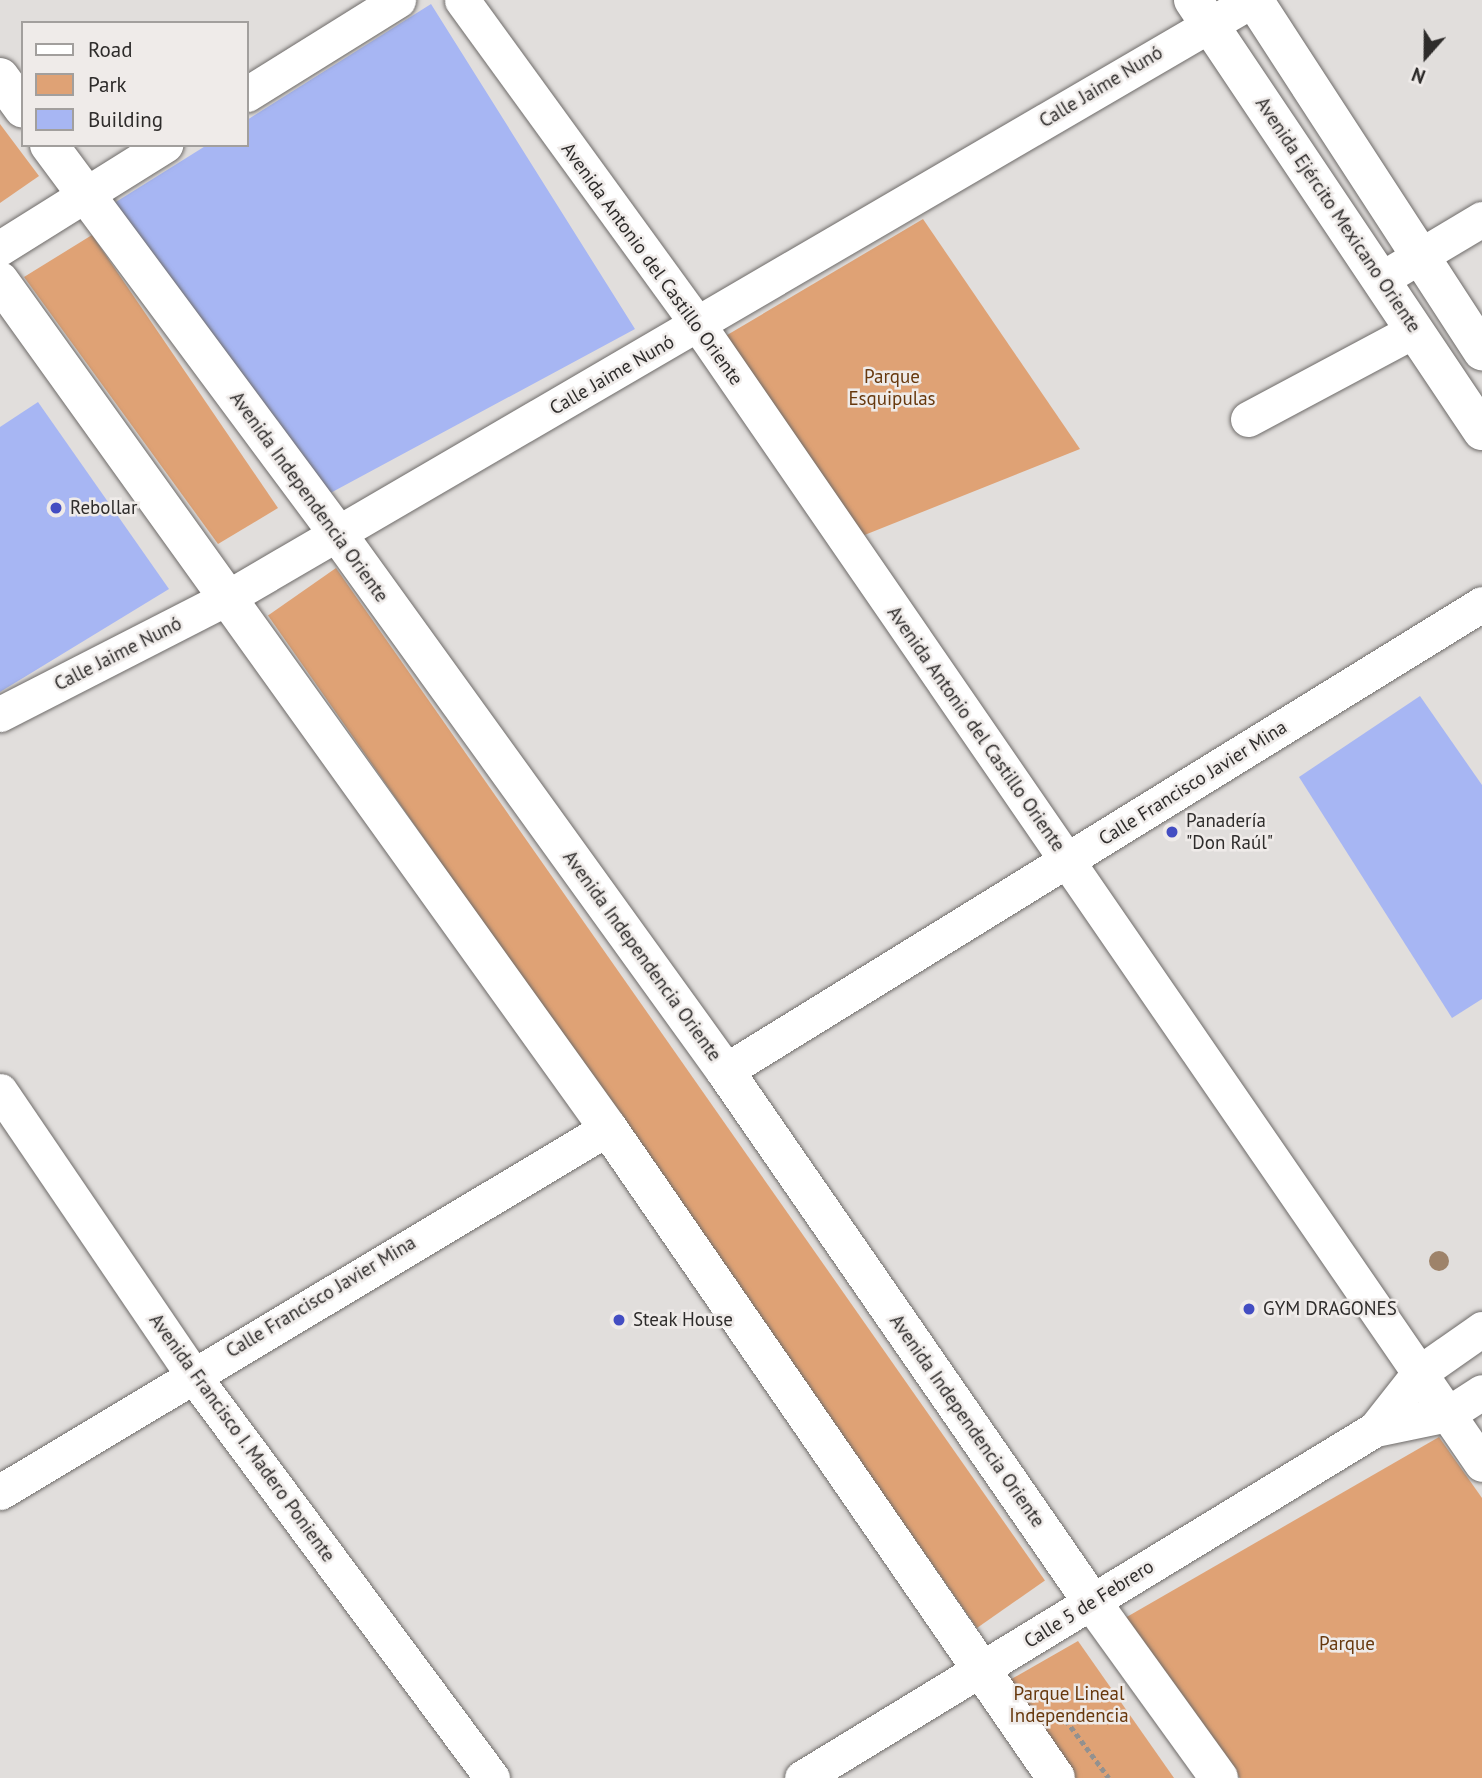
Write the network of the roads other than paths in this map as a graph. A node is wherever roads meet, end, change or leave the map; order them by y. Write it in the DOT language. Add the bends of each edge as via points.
graph roads {
  1 [pos="398,0"];
  2 [pos="462,0"];
  3 [pos="1253,0"];
  4 [pos="1201,12"];
  5 [pos="0,77"];
  6 [pos="248,93"];
  7 [pos="21,106"];
  8 [pos="50,147"];
  9 [pos="162,147"];
  10 [pos="85,195"];
  11 [pos="1482,219"];
  12 [pos="0,248"];
  13 [pos="1421,254"];
  14 [pos="1383,278"];
  15 [pos="0,281"];
  16 [pos="699,326"];
  17 [pos="1415,330"];
  18 [pos="1482,351"];
  19 [pos="1248,419"];
  20 [pos="1482,431"];
  21 [pos="337,533"];
  22 [pos="225,600"];
  23 [pos="1482,604"];
  24 [pos="0,714"];
  25 [pos="1067,860"];
  26 [pos="725,1071"];
  27 [pos="0,1091"];
  28 [pos="608,1128"];
  29 [pos="1482,1329"];
  30 [pos="1419,1373"];
  31 [pos="192,1374"];
  32 [pos="1482,1392"];
  33 [pos="1448,1414"];
  34 [pos="1375,1429"];
  35 [pos="1482,1464"];
  36 [pos="0,1492"];
  37 [pos="1091,1602"];
  38 [pos="981,1672"];
  39 [pos="492,1778"];
  40 [pos="802,1778"];
  41 [pos="1056,1778"];
  42 [pos="1219,1778"];
  1 -- 6 [label="street"];
  2 -- 16 [label="street, Avenida Antonio del Castillo Oriente"];
  3 -- 4 [label="street, Calle Jaime Nunó"];
  3 -- 13 [label="street"];
  4 -- 14 [label="street, Avenida Ejército Mexicano Oriente"];
  4 -- 16 [label="street, Calle Jaime Nunó"];
  5 -- 7 [label="street"];
  8 -- 10 [label="street, Avenida Independencia Oriente"];
  9 -- 10 [label="street"];
  10 -- 12 [label="street"];
  10 -- 21 [label="street, Avenida Independencia Oriente"];
  11 -- 13 [label="street"];
  13 -- 14 [label="street"];
  13 -- 18 [label="street"];
  14 -- 17 [label="street, Avenida Ejército Mexicano Oriente"];
  15 -- 22 [label="street"];
  16 -- 21 [label="street, Calle Jaime Nunó"];
  16 -- 25 [label="street, Avenida Antonio del Castillo Oriente"];
  17 -- 19 [label="street"];
  17 -- 20 [label="street, Avenida Ejército Mexicano Oriente"];
  21 -- 22 [label="street, Calle Jaime Nunó"];
  21 -- 26 [label="street, Avenida Independencia Oriente"];
  22 -- 24 [label="street, Calle Jaime Nunó"];
  22 -- 28 [label="street"];
  23 -- 25 [label="street, Calle Francisco Javier Mina"];
  25 -- 26 [label="street, Calle Francisco Javier Mina"];
  25 -- 30 [label="street, Avenida Antonio del Castillo Oriente"];
  26 -- 37 [label="street, Avenida Independencia Oriente"];
  27 -- 31 [label="street, Avenida Francisco I. Madero Poniente"];
  28 -- 31 [label="street, Calle Francisco Javier Mina"];
  28 -- 38 [label="street"];
  29 -- 30 [label="street, Calle 5 de Febrero"];
  30 -- 33 [label="street, Avenida Antonio del Castillo Oriente"];
  30 -- 34 [label="street, Calle 5 de Febrero"];
  31 -- 36 [label="street, Calle Francisco Javier Mina"];
  31 -- 39 [label="street, Avenida Francisco I. Madero Poniente"];
  32 -- 33 [label="street, Calle 5 de Febrero"];
  33 -- 34 [label="street, Calle 5 de Febrero"];
  33 -- 35 [label="street, Avenida Antonio del Castillo Oriente"];
  34 -- 37 [label="street, Calle 5 de Febrero"];
  37 -- 38 [label="street, Calle 5 de Febrero"];
  37 -- 42 [label="street, Avenida Independencia Oriente"];
  38 -- 40 [label="street, Calle 5 de Febrero"];
  38 -- 41 [label="street"];
}
